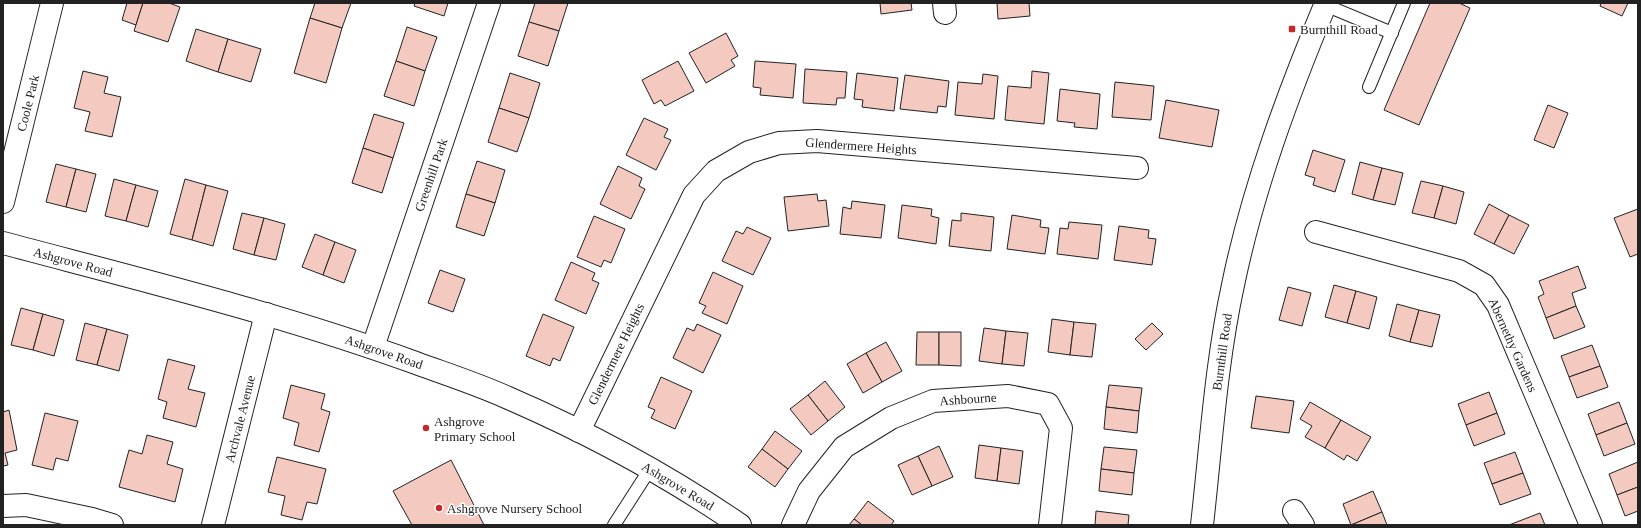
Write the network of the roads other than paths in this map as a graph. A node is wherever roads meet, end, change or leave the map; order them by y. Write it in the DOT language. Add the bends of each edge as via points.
graph roads {
  1 [pos="52,3"];
  2 [pos="489,3"];
  3 [pos="1404,3"];
  4 [pos="1326,4"];
  5 [pos="1392,33"];
  6 [pos="1369,87"];
  7 [pos="1137,168"];
  8 [pos="3,202"];
  9 [pos="1316,232"];
  10 [pos="3,243"];
  11 [pos="266,314"];
  12 [pos="373,348"];
  13 [pos="579,431"];
  14 [pos="650,469"];
  15 [pos="3,506"];
  16 [pos="112,525"];
  17 [pos="213,525"];
  18 [pos="614,525"];
  19 [pos="740,525"];
  20 [pos="793,525"];
  21 [pos="1050,525"];
  22 [pos="1202,525"];
  23 [pos="1590,525"];
  1 -- 8 [label="street, Coole Park"];
  2 -- 12 [label="street, Greenhill Park"];
  3 -- 5 [label="lane"];
  4 -- 5 [label="lane"];
  4 -- 22 [label="street, Burnthill Road" via="1279,121 1246,225 1232,286 1219,372"];
  5 -- 6 [label="lane"];
  7 -- 13 [label="street, Glendermere Heights" via="817,142 779,143 749,152 716,171 694,195"];
  9 -- 23 [label="street, Abernethy Gardens" via="1459,271 1484,285 1498,305"];
  10 -- 11 [label="street, Ashgrove Road"];
  11 -- 12 [label="street, Ashgrove Road"];
  11 -- 17 [label="street, Archvale Avenue"];
  12 -- 13 [label="street, Ashgrove Road" via="505,396"];
  13 -- 14 [label="street, Ashgrove Road"];
  14 -- 18 [label="lane"];
  14 -- 19 [label="street, Ashgrove Road"];
  15 -- 16 [label="street" via="26,505"];
  20 -- 21 [label="street, Ashbourne" via="809,491 844,447 891,418 933,401 1008,396 1048,404 1061,428"];
}
